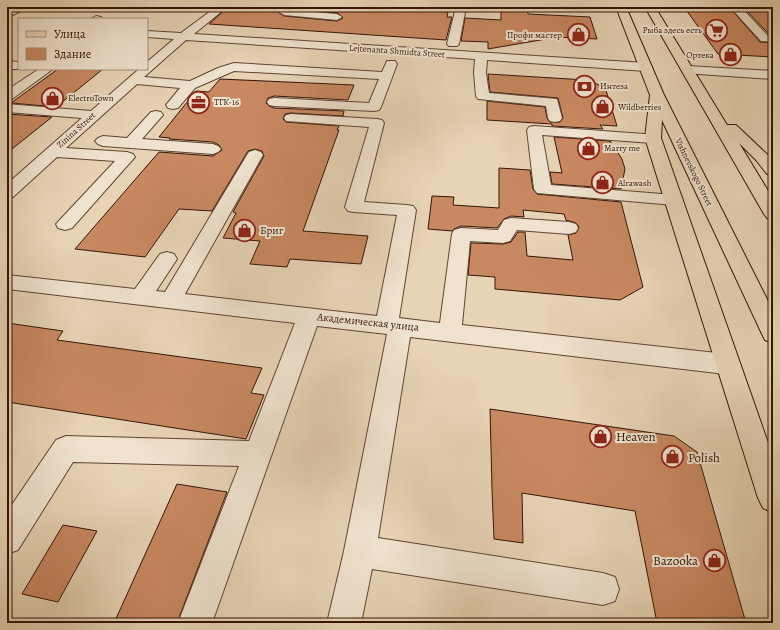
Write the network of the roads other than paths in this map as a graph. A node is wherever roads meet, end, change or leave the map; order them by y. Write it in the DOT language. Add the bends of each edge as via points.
graph roads {
  1 [pos="23,7"];
  2 [pos="222,7"];
  3 [pos="286,7"];
  4 [pos="344,7"];
  5 [pos="461,7"];
  6 [pos="621,7"];
  7 [pos="650,7"];
  8 [pos="736,7"];
  9 [pos="7,15"];
  10 [pos="337,17"];
  11 [pos="148,34"];
  12 [pos="183,37"];
  13 [pos="773,39"];
  14 [pos="316,46"];
  15 [pos="452,49"];
  16 [pos="549,49"];
  17 [pos="396,51"];
  18 [pos="481,56"];
  19 [pos="7,65"];
  20 [pos="18,66"];
  21 [pos="148,66"];
  22 [pos="646,67"];
  23 [pos="46,70"];
  24 [pos="144,70"];
  25 [pos="688,70"];
  26 [pos="773,75"];
  27 [pos="386,76"];
  28 [pos="133,80"];
  29 [pos="190,85"];
  30 [pos="658,95"];
  31 [pos="7,96"];
  32 [pos="274,102"];
  33 [pos="173,105"];
  34 [pos="7,108"];
  35 [pos="715,114"];
  36 [pos="92,115"];
  37 [pos="156,115"];
  38 [pos="291,118"];
  39 [pos="555,118"];
  40 [pos="653,138"];
  41 [pos="66,139"];
  42 [pos="131,143"];
  43 [pos="214,149"];
  44 [pos="52,152"];
  45 [pos="255,155"];
  46 [pos="773,172"];
  47 [pos="7,193"];
  48 [pos="674,200"];
  49 [pos="773,214"];
  50 [pos="65,224"];
  51 [pos="569,228"];
  52 [pos="167,259"];
  53 [pos="7,282"];
  54 [pos="141,297"];
  55 [pos="171,301"];
  56 [pos="309,316"];
  57 [pos="394,325"];
  58 [pos="450,331"];
  59 [pos="773,334"];
  60 [pos="729,366"];
  61 [pos="258,454"];
  62 [pos="773,498"];
  63 [pos="7,539"];
  64 [pos="360,551"];
  65 [pos="602,589"];
  66 [pos="195,623"];
  67 [pos="344,623"];
  1 -- 9 [label="street"];
  2 -- 12 [label="street, Zinina Street"];
  3 -- 10 [label="street" via="284,12"];
  4 -- 10 [label="street"];
  5 -- 15 [label="street"];
  6 -- 22 [label="main road, Vishnevskogo Street"];
  7 -- 25 [label="main road"];
  8 -- 13 [label="street" via="765,38"];
  10 -- 14 [label="street"];
  11 -- 12 [label="street, Lejtenanta Shmidta Street"];
  12 -- 14 [label="street, Lejtenanta Shmidta Street"];
  12 -- 21 [label="street, Zinina Street"];
  14 -- 17 [label="street, Lejtenanta Shmidta Street"];
  15 -- 16 [label="street"];
  15 -- 17 [label="street, Lejtenanta Shmidta Street"];
  15 -- 18 [label="street, Lejtenanta Shmidta Street"];
  17 -- 27 [label="street"];
  18 -- 22 [label="street, Lejtenanta Shmidta Street"];
  18 -- 39 [label="street" via="483,96 552,102"];
  19 -- 20 [label="street"];
  22 -- 30 [label="main road, Vishnevskogo Street"];
  23 -- 31 [label="street"];
  24 -- 28 [label="street, Zinina Street"];
  25 -- 26 [label="street"];
  25 -- 35 [label="main road"];
  27 -- 29 [label="street" via="234,67 225,69 198,84"];
  27 -- 32 [label="street" via="374,107"];
  28 -- 29 [label="street"];
  28 -- 36 [label="street, Zinina Street"];
  29 -- 33 [label="street"];
  30 -- 40 [label="main road"];
  30 -- 59 [label="main road, Vishnevskogo Street"];
  34 -- 36 [label="street"];
  35 -- 46 [label="main road" via="762,157"];
  35 -- 49 [label="main road"];
  36 -- 41 [label="street, Zinina Street"];
  37 -- 42 [label="street"];
  38 -- 57 [label="street" via="377,123 354,207 407,210"];
  40 -- 48 [label="main road"];
  40 -- 48 [label="street" via="534,130 544,189"];
  41 -- 42 [label="street"];
  41 -- 44 [label="street, Zinina Street"];
  42 -- 43 [label="street"];
  44 -- 47 [label="street, Zinina Street"];
  44 -- 50 [label="street" via="127,158"];
  45 -- 55 [label="street"];
  48 -- 60 [label="main road"];
  51 -- 58 [label="street" via="511,224 503,237 461,234"];
  52 -- 54 [label="street"];
  53 -- 54 [label="street, Академическая улица"];
  54 -- 55 [label="street, Академическая улица"];
  55 -- 56 [label="street, Академическая улица"];
  56 -- 57 [label="street, Академическая улица"];
  56 -- 61 [label="street"];
  57 -- 58 [label="street, Академическая улица"];
  57 -- 64 [label="street"];
  58 -- 60 [label="street, Академическая улица"];
  60 -- 62 [label="main road"];
  61 -- 63 [label="street" via="66,449"];
  61 -- 66 [label="street"];
  64 -- 65 [label="street"];
  64 -- 67 [label="street"];
}
